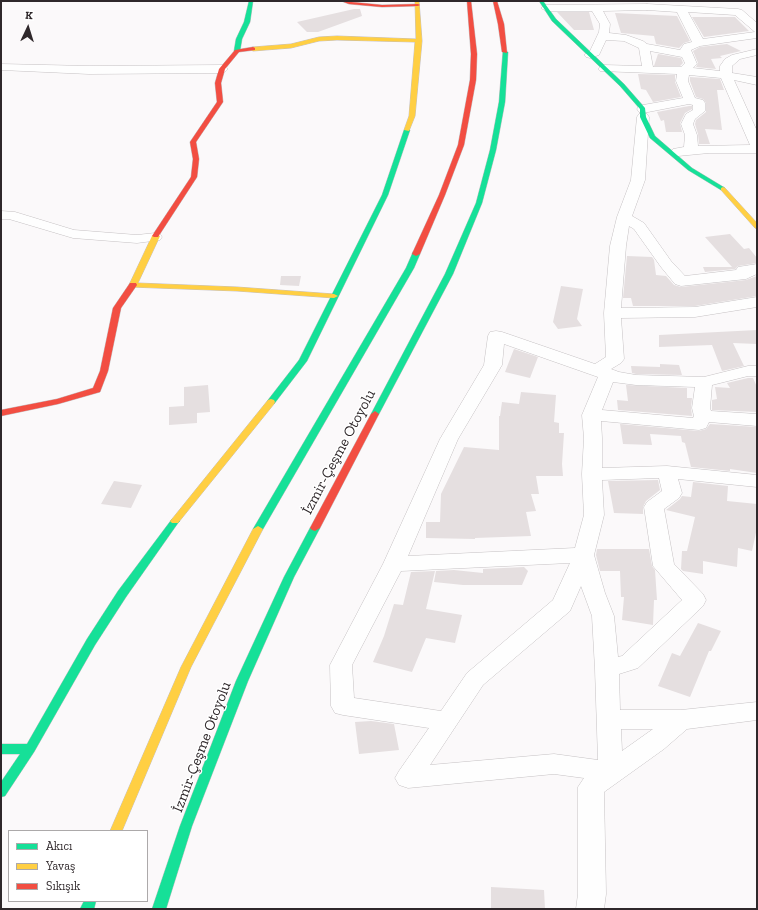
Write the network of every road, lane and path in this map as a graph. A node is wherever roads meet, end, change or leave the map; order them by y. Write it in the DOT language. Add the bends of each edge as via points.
graph roads {
  1 [pos="251,1"];
  2 [pos="343,1"];
  3 [pos="469,1"];
  4 [pos="495,1"];
  5 [pos="731,1"];
  6 [pos="417,3"];
  7 [pos="543,4"];
  8 [pos="645,4"];
  9 [pos="596,8"];
  10 [pos="680,8"];
  11 [pos="738,12"];
  12 [pos="757,30"];
  13 [pos="757,35"];
  14 [pos="603,36"];
  15 [pos="419,41"];
  16 [pos="700,43"];
  17 [pos="644,47"];
  18 [pos="237,51"];
  19 [pos="757,52"];
  20 [pos="686,54"];
  21 [pos="590,55"];
  22 [pos="1,67"];
  23 [pos="222,69"];
  24 [pos="604,69"];
  25 [pos="648,69"];
  26 [pos="684,71"];
  27 [pos="726,75"];
  28 [pos="757,81"];
  29 [pos="690,100"];
  30 [pos="643,113"];
  31 [pos="757,146"];
  32 [pos="757,149"];
  33 [pos="691,151"];
  34 [pos="671,152"];
  35 [pos="1,215"];
  36 [pos="624,217"];
  37 [pos="757,227"];
  38 [pos="152,243"];
  39 [pos="757,269"];
  40 [pos="133,285"];
  41 [pos="334,296"];
  42 [pos="757,302"];
  43 [pos="612,313"];
  44 [pos="757,371"];
  45 [pos="607,375"];
  46 [pos="704,382"];
  47 [pos="1,412"];
  48 [pos="591,415"];
  49 [pos="703,416"];
  50 [pos="757,420"];
  51 [pos="668,472"];
  52 [pos="592,474"];
  53 [pos="757,481"];
  54 [pos="584,555"];
  55 [pos="394,564"];
  56 [pos="607,669"];
  57 [pos="757,711"];
  58 [pos="608,719"];
  59 [pos="681,720"];
  60 [pos="447,721"];
  61 [pos="1,749"];
  62 [pos="30,749"];
  63 [pos="611,772"];
  64 [pos="1,792"];
  65 [pos="116,830"];
  66 [pos="159,909"];
  67 [pos="590,909"];
  1 -- 18 [label="main road"];
  2 -- 6 [label="main road" via="382,6"];
  3 -- 65 [label="main road, İzmir-Çeşme Otoyolu" via="474,54 470,100 461,145 440,202 410,268 238,565 186,667"];
  4 -- 66 [label="main road, İzmir-Çeşme Otoyolu" via="505,55 502,102 479,203 449,274 289,577 242,681 186,826"];
  5 -- 11 [label="street"];
  6 -- 15 [label="main road"];
  7 -- 9 [label="street"];
  7 -- 21 [label="main road" via="554,20"];
  8 -- 9 [label="street"];
  8 -- 10 [label="street"];
  9 -- 14 [label="street" via="604,24"];
  10 -- 11 [label="street"];
  10 -- 16 [label="street"];
  11 -- 12 [label="street"];
  13 -- 16 [label="street"];
  14 -- 17 [label="street" via="634,40"];
  14 -- 21 [label="street" via="595,53"];
  15 -- 18 [label="main road" via="337,38 319,39 291,46 247,48"];
  15 -- 41 [label="main road" via="412,116 385,195"];
  16 -- 20 [label="street" via="688,46"];
  17 -- 20 [label="street"];
  17 -- 25 [label="street"];
  18 -- 23 [label="main road"];
  19 -- 27 [label="street" via="729,61"];
  20 -- 26 [label="street" via="690,64"];
  21 -- 24 [label="main road"];
  22 -- 23 [label="street" via="89,70"];
  23 -- 38 [label="main road" via="218,83 220,102 193,142 196,159 194,177"];
  24 -- 25 [label="street"];
  24 -- 30 [label="main road" via="622,85"];
  25 -- 26 [label="street"];
  26 -- 27 [label="street"];
  26 -- 29 [label="street" via="682,81"];
  27 -- 28 [label="street"];
  27 -- 31 [label="street"];
  29 -- 30 [label="street"];
  29 -- 33 [label="street" via="699,104 699,111 687,124"];
  30 -- 34 [label="main road" via="652,137"];
  30 -- 36 [label="street" via="638,180"];
  32 -- 33 [label="street"];
  33 -- 34 [label="street"];
  34 -- 37 [label="main road" via="690,169 725,191"];
  35 -- 38 [label="street" via="10,215 73,234 137,239"];
  36 -- 39 [label="street" via="639,226 681,281 746,274 743,270"];
  36 -- 43 [label="street" via="618,246"];
  38 -- 40 [label="main road"];
  40 -- 41 [label="main road"];
  40 -- 47 [label="main road" via="117,308 104,371 97,390 58,401"];
  41 -- 62 [label="main road" via="302,362 246,436 188,503 122,594 91,642"];
  42 -- 43 [label="street" via="696,312"];
  43 -- 45 [label="street" via="615,359 601,368"];
  44 -- 46 [label="street"];
  45 -- 46 [label="street" via="636,380"];
  45 -- 48 [label="street"];
  45 -- 55 [label="street" via="496,336 493,365 449,439"];
  46 -- 49 [label="street"];
  48 -- 49 [label="street" via="699,424"];
  48 -- 52 [label="street"];
  49 -- 50 [label="street"];
  51 -- 52 [label="street"];
  51 -- 53 [label="street"];
  51 -- 56 [label="street" via="672,493 654,507 664,566 695,600 630,662"];
  52 -- 54 [label="street" via="594,515"];
  54 -- 55 [label="street"];
  54 -- 56 [label="street" via="603,616"];
  54 -- 60 [label="street" via="562,605 474,679"];
  55 -- 60 [label="street" via="341,665 343,706"];
  56 -- 58 [label="street"];
  57 -- 59 [label="street"];
  58 -- 59 [label="street"];
  58 -- 63 [label="street"];
  59 -- 63 [label="street" via="655,742"];
  60 -- 63 [label="street" via="408,778 554,764"];
  61 -- 62 [label="main road"];
  62 -- 64 [label="main road"];
  63 -- 67 [label="street" via="591,787"];
}
